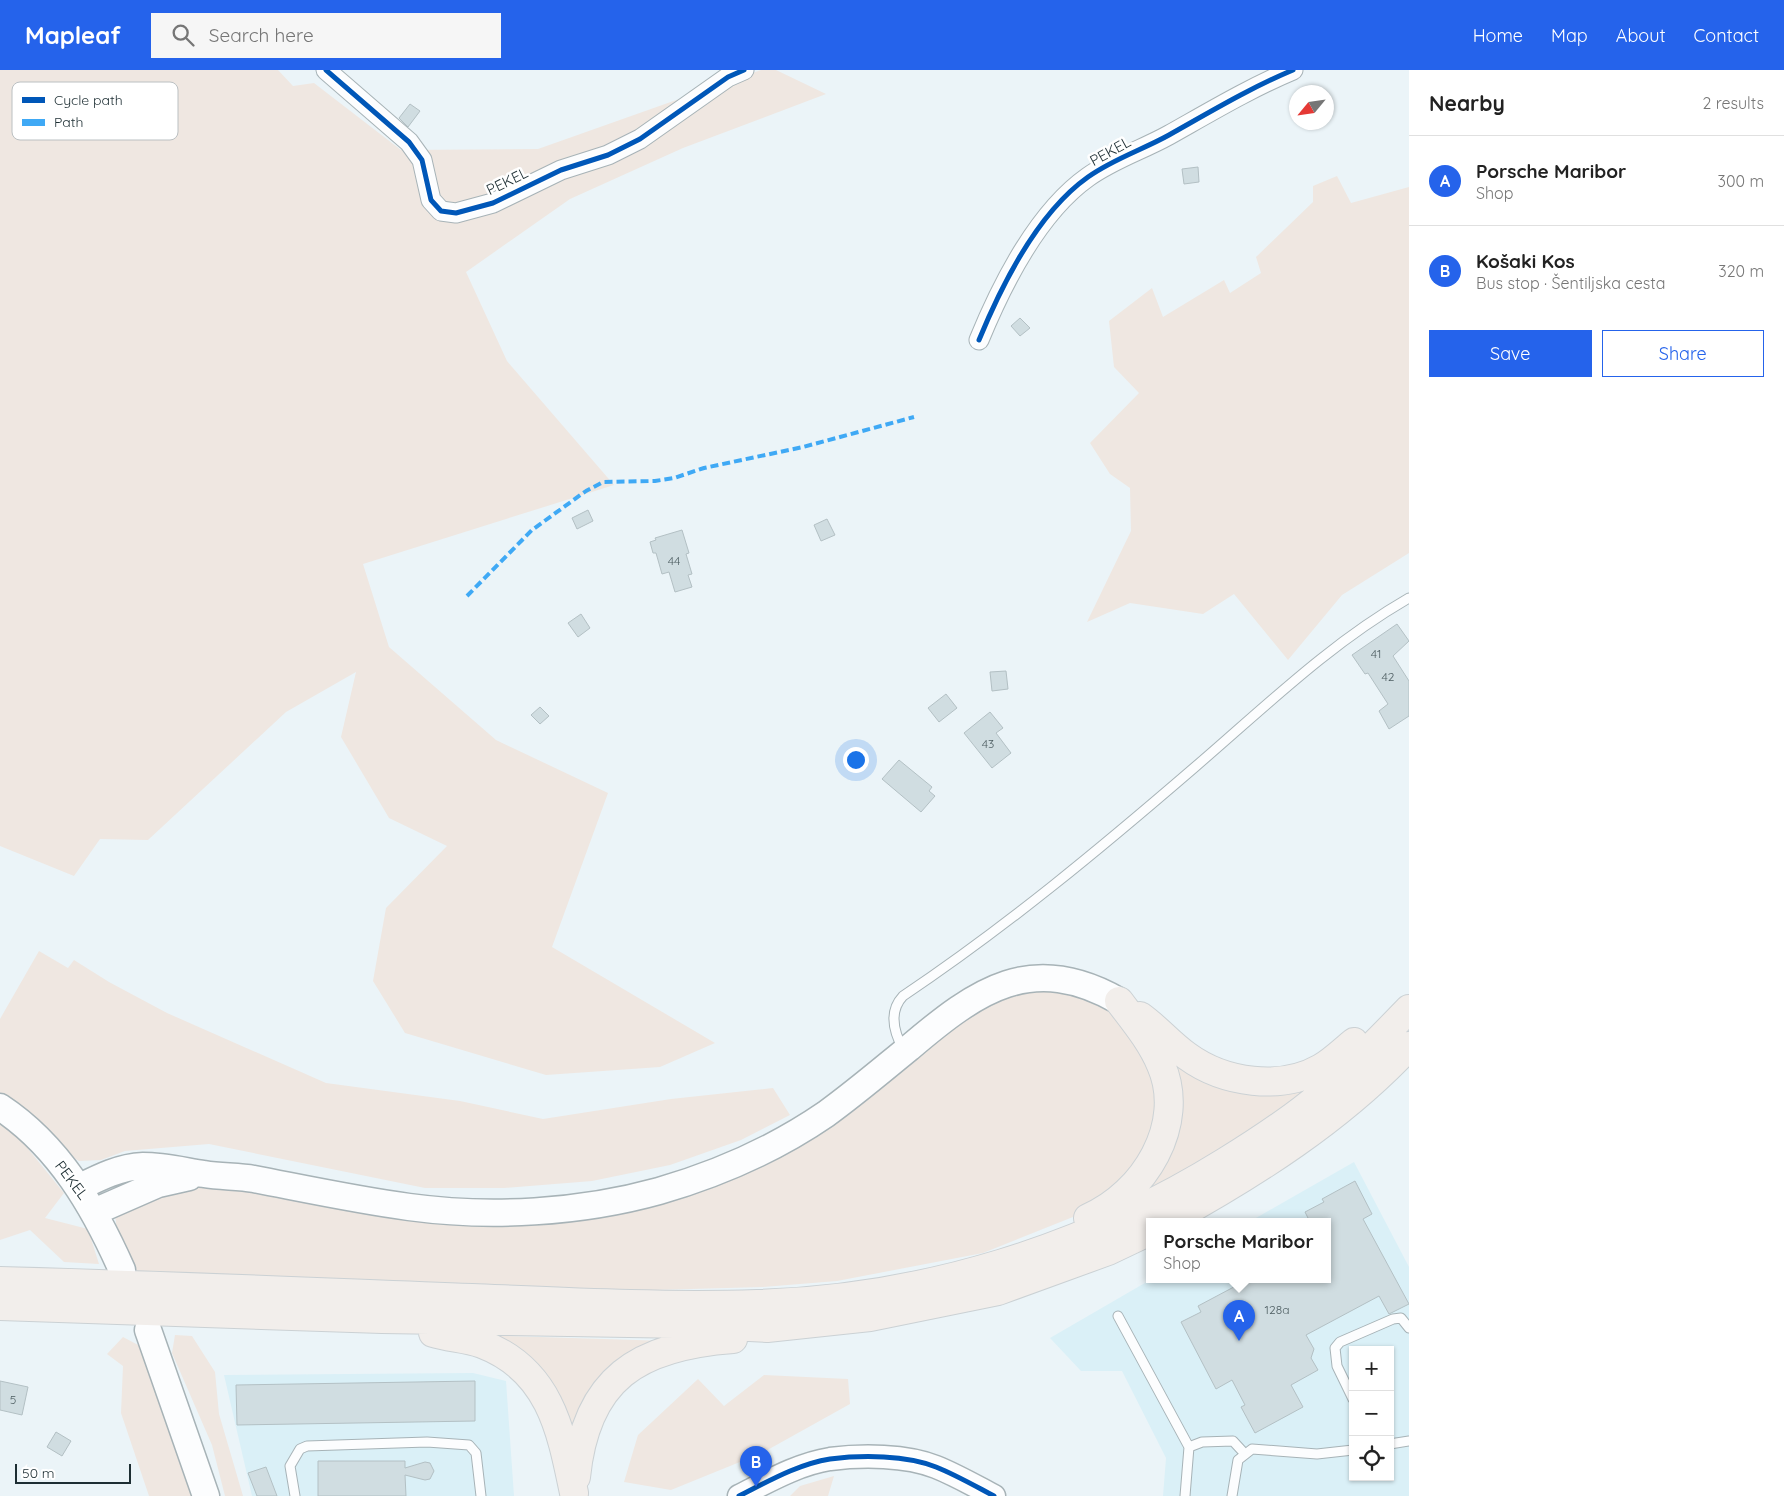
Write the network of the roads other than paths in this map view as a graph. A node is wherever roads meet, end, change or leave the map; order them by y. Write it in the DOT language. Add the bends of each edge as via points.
graph roads {
  1 [pos="326,70"];
  2 [pos="744,70"];
  3 [pos="1293,70"];
  4 [pos="979,340"];
  5 [pos="1409,598"];
  6 [pos="1409,1000"];
  7 [pos="1119,1001"];
  8 [pos="1409,1009"];
  9 [pos="1409,1046"];
  10 [pos="905,1051"];
  11 [pos="0,1107"];
  12 [pos="204,1174"];
  13 [pos="80,1187"];
  14 [pos="94,1212"];
  15 [pos="1175,1218"];
  16 [pos="1146,1233"];
  17 [pos="122,1270"];
  18 [pos="970,1273"];
  19 [pos="0,1281"];
  20 [pos="0,1306"];
  21 [pos="1118,1316"];
  22 [pos="382,1319"];
  23 [pos="768,1328"];
  24 [pos="1409,1328"];
  25 [pos="148,1330"];
  26 [pos="1349,1391"];
  27 [pos="1409,1441"];
  28 [pos="1394,1443"];
  29 [pos="1189,1447"];
  30 [pos="1349,1450"];
  31 [pos="1245,1454"];
  32 [pos="574,1495"];
  33 [pos="206,1496"];
  34 [pos="295,1496"];
  35 [pos="480,1496"];
  36 [pos="739,1496"];
  37 [pos="994,1496"];
  38 [pos="1184,1496"];
  39 [pos="1232,1496"];
  1 -- 2 [label="street, PEKEL" via="409,142 422,160 431,200 441,211 456,213 493,203 560,170 616,151 640,139 728,77"];
  3 -- 4 [label="street, PEKEL" via="1262,83 1086,178 1054,210 1018,258 996,298"];
  5 -- 10 [label="lane" via="1382,613 1300,674 1081,865 963,956 903,996 893,1015 897,1039"];
  6 -- 7 [label="highway" via="1322,1068 1281,1081 1256,1082 1220,1073 1188,1057"];
  7 -- 10 [label="main road" via="1098,989 1063,979 1008,982 951,1012"];
  7 -- 18 [label="highway" via="1146,1038 1165,1081 1167,1122 1155,1157 1141,1178 1118,1201 1093,1216"];
  8 -- 18 [label="highway" via="1322,1094 1266,1137 1192,1183 1093,1232"];
  9 -- 15 [label="highway" via="1336,1114 1279,1155"];
  10 -- 12 [label="main road" via="825,1114 750,1158 631,1199 532,1211 411,1208 252,1179"];
  11 -- 13 [label="main road, PEKEL" via="38,1138"];
  12 -- 13 [label="main road" via="142,1166 114,1171"];
  12 -- 14 [label="main road" via="158,1184"];
  13 -- 14 [label="main road, PEKEL"];
  14 -- 17 [label="main road, PEKEL"];
  16 -- 23 [label="highway" via="1108,1251 998,1291 870,1318"];
  18 -- 19 [label="highway" via="852,1296 760,1304 583,1303"];
  20 -- 22 [label="highway"];
  21 -- 29 [label="lane"];
  22 -- 23 [label="highway"];
  22 -- 32 [label="highway" via="500,1352 535,1381 557,1420"];
  23 -- 32 [label="highway" via="739,1339 675,1347 642,1361 617,1377 598,1399 587,1422 579,1452"];
  24 -- 26 [label="lane" via="1400,1318 1393,1319 1340,1342 1335,1348 1337,1366"];
  25 -- 33 [label="main road"];
  27 -- 28 [label="lane"];
  29 -- 31 [label="lane" via="1202,1442 1233,1441"];
  29 -- 38 [label="lane"];
  30 -- 31 [label="lane" via="1317,1454 1252,1449"];
  31 -- 39 [label="lane" via="1238,1460"];
  34 -- 35 [label="lane" via="290,1466 300,1449 307,1446 427,1442 470,1445 476,1453 480,1470"];
  36 -- 37 [label="street" via="803,1467 830,1459 860,1458 899,1459 935,1466"];
}
